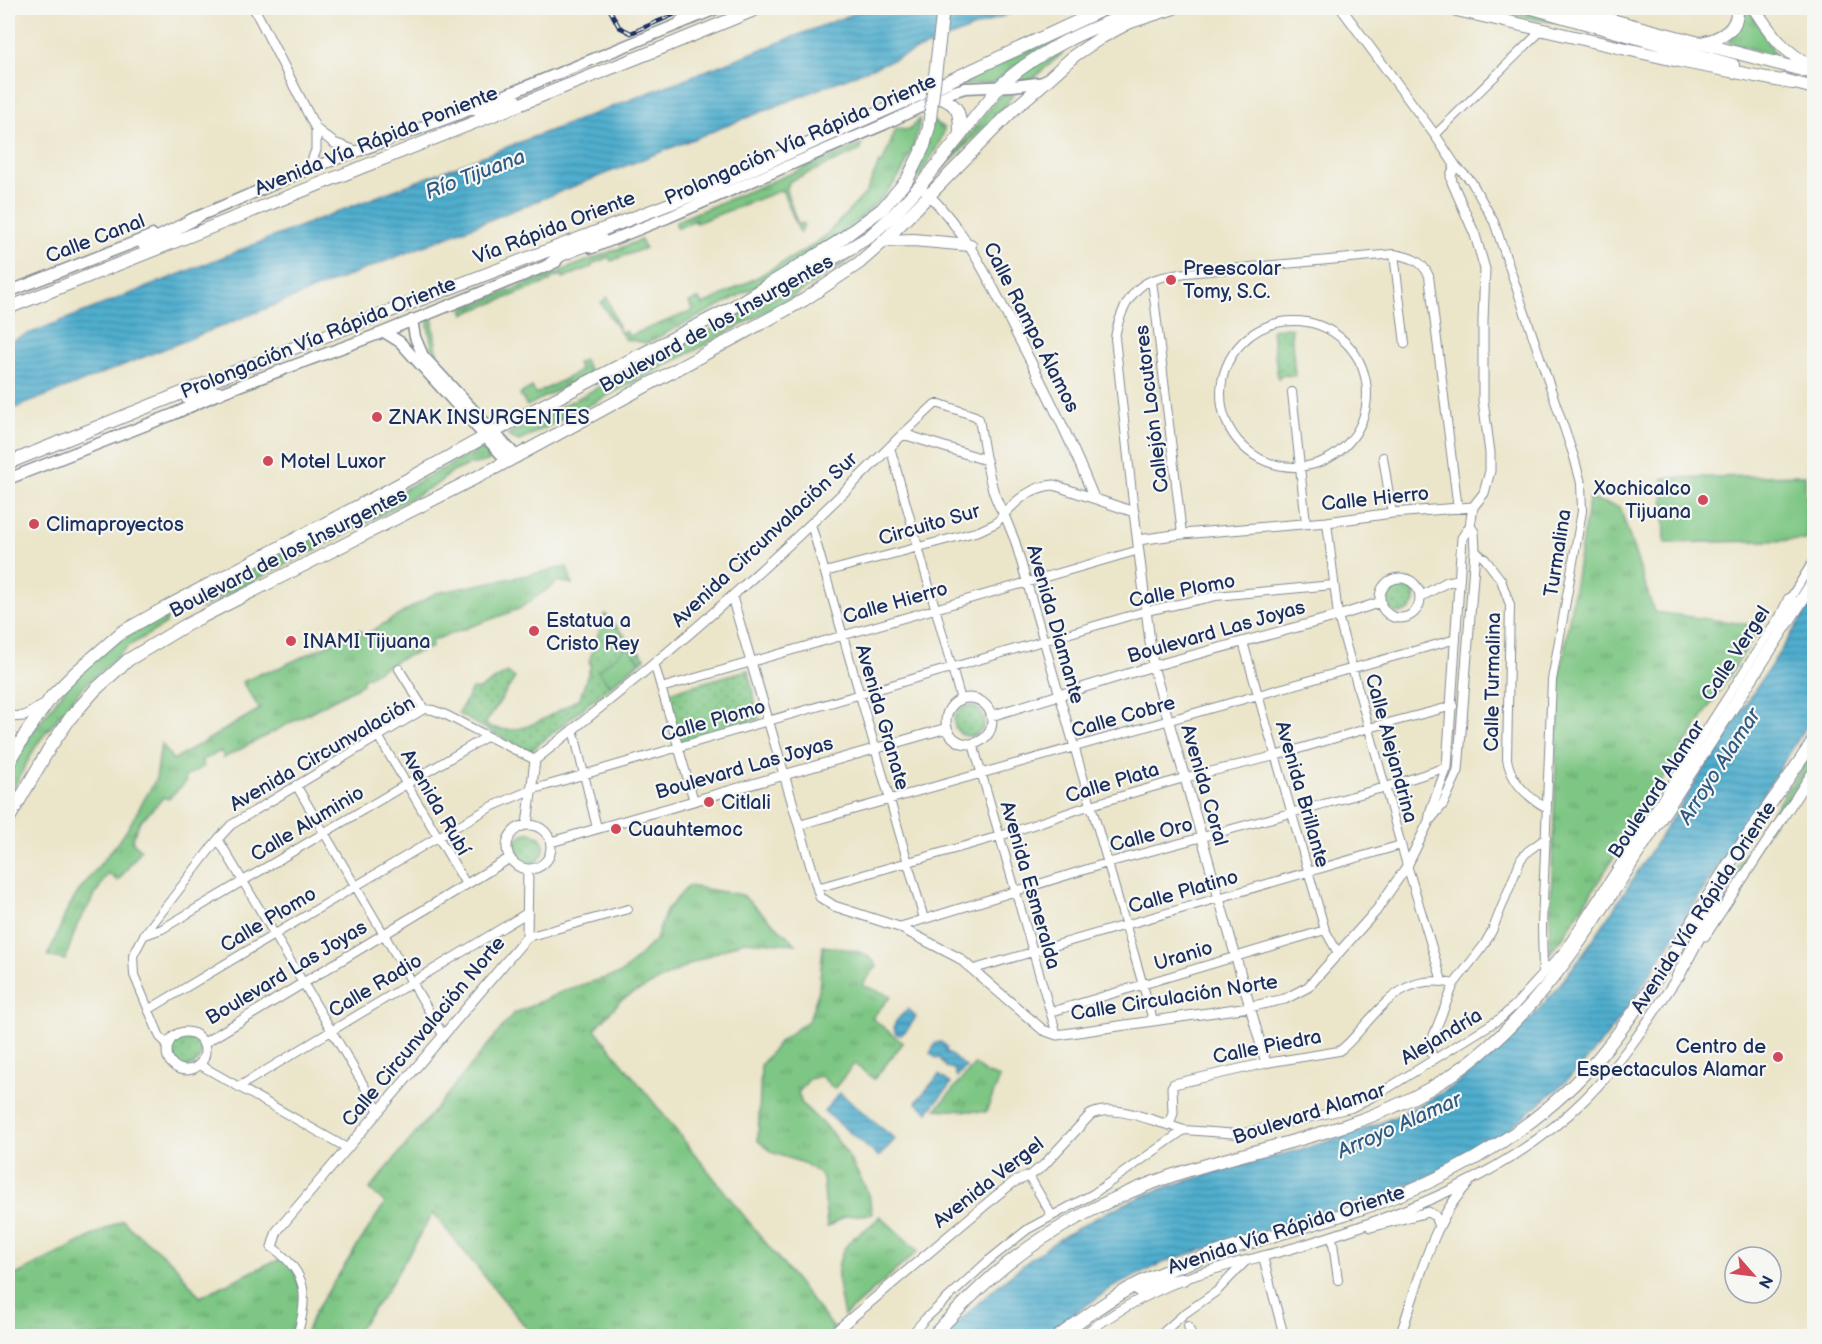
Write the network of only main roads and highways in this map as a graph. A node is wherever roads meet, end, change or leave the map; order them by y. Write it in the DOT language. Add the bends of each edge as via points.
graph roads {
  1 [pos="698,8"];
  2 [pos="718,8"];
  3 [pos="759,8"];
  4 [pos="943,8"];
  5 [pos="1106,8"];
  6 [pos="1143,8"];
  7 [pos="1164,8"];
  8 [pos="1174,8"];
  9 [pos="1448,8"];
  10 [pos="1532,8"];
  11 [pos="1566,8"];
  12 [pos="1737,8"];
  13 [pos="1754,8"];
  14 [pos="681,22"];
  15 [pos="1124,24"];
  16 [pos="1701,43"];
  17 [pos="1815,68"];
  18 [pos="1815,73"];
  19 [pos="583,79"];
  20 [pos="1045,81"];
  21 [pos="1792,83"];
  22 [pos="999,86"];
  23 [pos="1815,88"];
  24 [pos="939,97"];
  25 [pos="470,108"];
  26 [pos="960,134"];
  27 [pos="698,193"];
  28 [pos="196,218"];
  29 [pos="884,241"];
  30 [pos="970,245"];
  31 [pos="549,265"];
  32 [pos="87,275"];
  33 [pos="8,292"];
  34 [pos="8,308"];
  35 [pos="731,308"];
  36 [pos="412,320"];
  37 [pos="384,332"];
  38 [pos="220,393"];
  39 [pos="87,432"];
  40 [pos="490,435"];
  41 [pos="512,459"];
  42 [pos="8,463"];
  43 [pos="8,479"];
  44 [pos="1815,581"];
  45 [pos="1790,599"];
  46 [pos="1752,678"];
  47 [pos="1815,740"];
  48 [pos="1815,746"];
  49 [pos="1801,760"];
  50 [pos="8,765"];
  51 [pos="8,820"];
  52 [pos="1734,855"];
  53 [pos="1678,976"];
  54 [pos="1183,1280"];
  55 [pos="1110,1300"];
  56 [pos="933,1336"];
  57 [pos="1059,1336"];
  1 -- 14 [label="main road"];
  2 -- 14 [label="main road, Avenida Vía Rápida Poniente"];
  3 -- 19 [label="main road, Avenida Vía Rápida Poniente"];
  4 -- 35 [label="main road, bridge" via="930,127 907,180 882,209 836,243"];
  5 -- 27 [label="main road, Vía Rápida Oriente"];
  6 -- 22 [label="main road, Boulevard de los Insurgentes" via="1043,52"];
  7 -- 15 [label="main road, Boulevard de los Insurgentes"];
  8 -- 15 [label="main road"];
  9 -- 21 [label="main road"];
  10 -- 21 [label="main road"];
  11 -- 16 [label="main road"];
  12 -- 16 [label="main road" via="1734,25 1727,33"];
  13 -- 17 [label="main road" via="1779,43"];
  14 -- 25 [label="main road, Avenida Vía Rápida Poniente"];
  15 -- 20 [label="main road, Boulevard de los Insurgentes"];
  16 -- 18 [label="main road"];
  19 -- 25 [label="main road" via="575,77 480,110"];
  19 -- 32 [label="main road, Avenida Vía Rápida Poniente"];
  20 -- 22 [label="main road, Prolongación Vía Rápida Oriente"];
  20 -- 29 [label="main road, Boulevard de los Insurgentes"];
  21 -- 23 [label="main road"];
  22 -- 24 [label="main road, Prolongación Vía Rápida Oriente" via="965,88"];
  22 -- 26 [label="main road, Boulevard de los Insurgentes"];
  24 -- 26 [label="main road" via="957,110"];
  24 -- 31 [label="main road, Prolongación Vía Rápida Oriente" via="669,218"];
  25 -- 28 [label="main road, Avenida Vía Rápida Poniente" via="309,169"];
  26 -- 35 [label="main road, Boulevard de los Insurgentes" via="920,186 869,237"];
  27 -- 31 [label="main road" via="682,205 561,255"];
  27 -- 39 [label="main road, Vía Rápida Oriente" via="297,346"];
  28 -- 32 [label="main road"];
  28 -- 33 [label="main road, Calle Canal"];
  29 -- 30 [label="main road"];
  29 -- 41 [label="main road, Boulevard de los Insurgentes" via="804,300"];
  31 -- 36 [label="main road, Prolongación Vía Rápida Oriente"];
  32 -- 34 [label="main road, Avenida Vía Rápida Poniente"];
  35 -- 40 [label="main road, Boulevard de los Insurgentes"];
  36 -- 37 [label="main road, Prolongación Vía Rápida Oriente"];
  36 -- 40 [label="main road" via="423,356"];
  37 -- 38 [label="main road, Prolongación Vía Rápida Oriente"];
  37 -- 40 [label="main road" via="400,342"];
  38 -- 39 [label="main road" via="207,392 101,431"];
  38 -- 43 [label="main road, Prolongación Vía Rápida Oriente"];
  39 -- 42 [label="main road, Vía Rápida Oriente"];
  40 -- 41 [label="main road"];
  40 -- 50 [label="main road, Boulevard de los Insurgentes" via="122,632 75,672 46,704"];
  41 -- 51 [label="main road, Boulevard de los Insurgentes" via="186,626 128,660 71,717"];
  44 -- 46 [label="main road, Boulevard Alamar"];
  45 -- 46 [label="main road"];
  46 -- 56 [label="main road, Boulevard Alamar" via="1553,977 1498,1039 1468,1064 1430,1089 1359,1121 1170,1176 1121,1196 1044,1237 1006,1265"];
  47 -- 49 [label="main road"];
  48 -- 49 [label="main road"];
  49 -- 52 [label="main road"];
  52 -- 53 [label="main road" via="1705,925"];
  52 -- 55 [label="main road" via="1648,991 1600,1055 1558,1098 1509,1136 1425,1184 1152,1277"];
  54 -- 55 [label="main road"];
  55 -- 57 [label="main road"];
}
